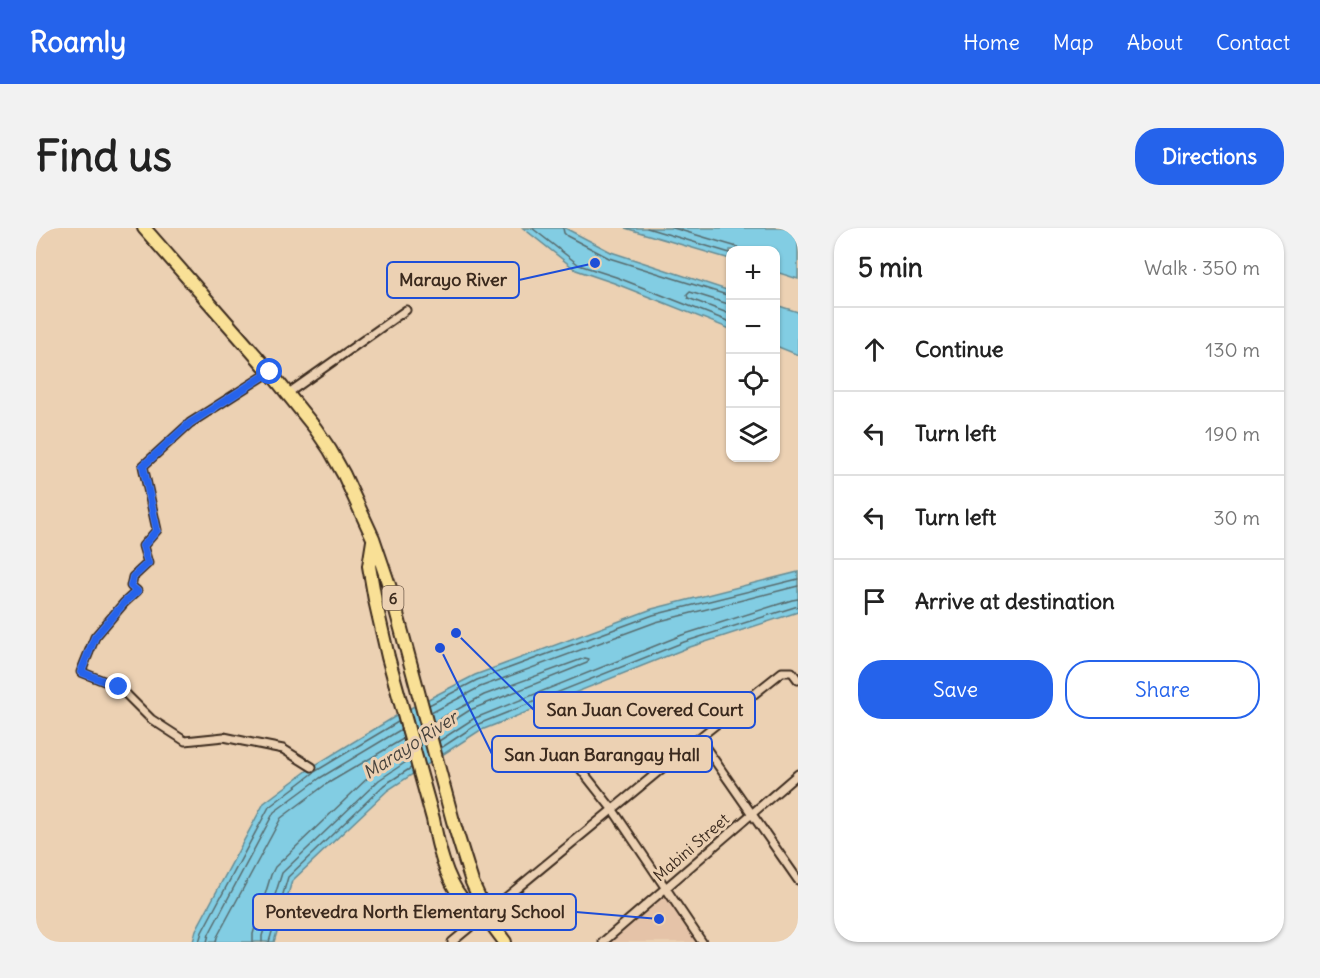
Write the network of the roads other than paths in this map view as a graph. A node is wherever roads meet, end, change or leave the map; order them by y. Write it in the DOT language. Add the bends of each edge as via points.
graph roads {
  1 [pos="144,228"];
  2 [pos="406,310"];
  3 [pos="270,372"];
  4 [pos="287,394"];
  5 [pos="373,538"];
  6 [pos="798,680"];
  7 [pos="699,738"];
  8 [pos="312,766"];
  9 [pos="579,767"];
  10 [pos="798,774"];
  11 [pos="613,810"];
  12 [pos="752,813"];
  13 [pos="798,880"];
  14 [pos="665,888"];
  15 [pos="484,915"];
  16 [pos="798,939"];
  17 [pos="452,942"];
  18 [pos="505,942"];
  19 [pos="603,942"];
  20 [pos="702,942"];
  21 [pos="794,942"];
  1 -- 3 [label="highway, 6"];
  2 -- 4 [label="street"];
  3 -- 4 [label="highway, 6"];
  3 -- 8 [label="street" via="190,423 143,466 157,530 143,546 148,563 133,577 131,586 137,591 95,637 81,672 119,687 151,719 185,741 224,737 283,749"];
  4 -- 5 [label="highway, 6" via="330,450"];
  5 -- 15 [label="highway, 6" via="453,821"];
  5 -- 15 [label="highway, 6" via="369,566 375,600 437,840 449,877 462,900"];
  6 -- 7 [label="street" via="792,672 782,672"];
  7 -- 11 [label="street"];
  7 -- 12 [label="street"];
  9 -- 11 [label="street"];
  10 -- 12 [label="street, Mabini Street"];
  11 -- 14 [label="street"];
  11 -- 15 [label="street"];
  12 -- 13 [label="street"];
  12 -- 14 [label="street, Mabini Street"];
  14 -- 19 [label="street, Mabini Street"];
  14 -- 20 [label="street"];
  15 -- 17 [label="street"];
  15 -- 18 [label="highway, 6"];
  16 -- 21 [label="street"];
}
